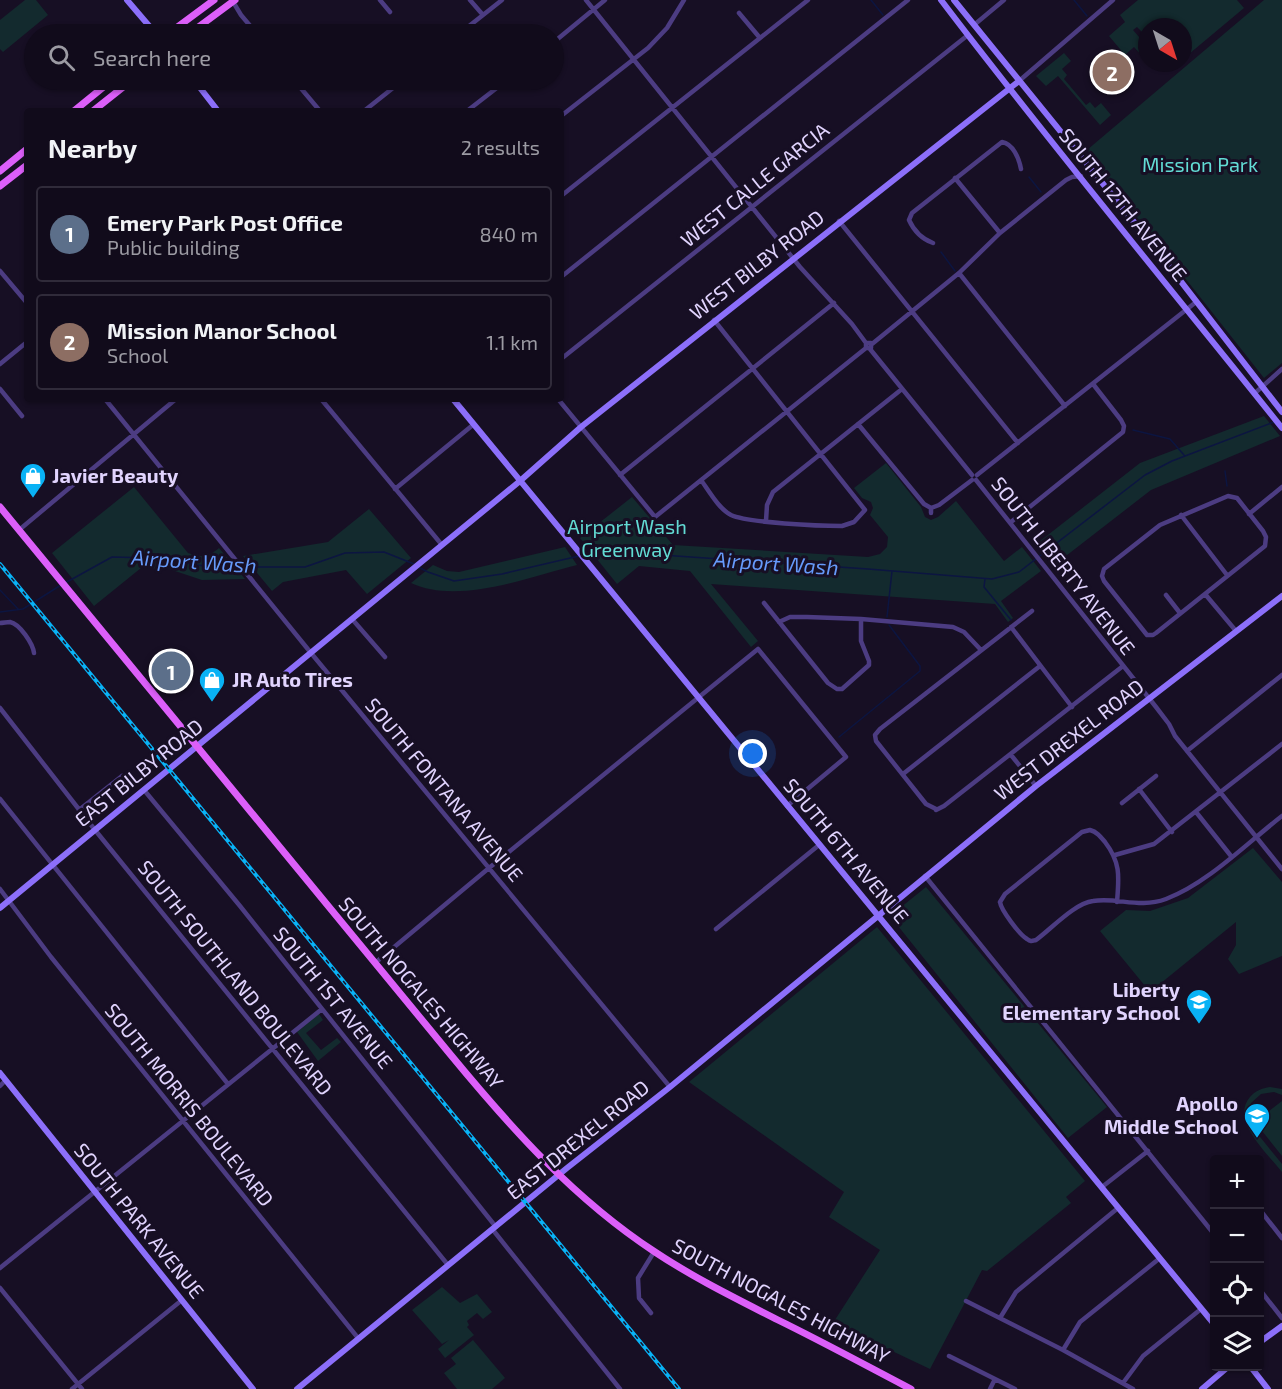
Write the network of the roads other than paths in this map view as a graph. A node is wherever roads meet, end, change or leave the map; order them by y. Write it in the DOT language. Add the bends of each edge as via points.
graph roads {
  1 [pos="127,0"];
  2 [pos="214,0"];
  3 [pos="380,0"];
  4 [pos="470,0"];
  5 [pos="502,0"];
  6 [pos="586,0"];
  7 [pos="605,0"];
  8 [pos="684,0"];
  9 [pos="808,0"];
  10 [pos="908,0"];
  11 [pos="941,0"];
  12 [pos="954,0"];
  13 [pos="1004,0"];
  14 [pos="1113,0"];
  15 [pos="233,1"];
  16 [pos="594,10"];
  17 [pos="390,12"];
  18 [pos="739,13"];
  19 [pos="483,15"];
  20 [pos="147,24"];
  21 [pos="182,24"];
  22 [pos="202,24"];
  23 [pos="250,24"];
  24 [pos="472,24"];
  25 [pos="974,25"];
  26 [pos="564,34"];
  27 [pos="968,35"];
  28 [pos="760,38"];
  29 [pos="634,58"];
  30 [pos="1019,81"];
  31 [pos="1009,89"];
  32 [pos="100,90"];
  33 [pos="119,90"];
  34 [pos="202,90"];
  35 [pos="302,90"];
  36 [pos="390,90"];
  37 [pos="494,90"];
  38 [pos="672,107"];
  39 [pos="78,108"];
  40 [pos="97,108"];
  41 [pos="216,108"];
  42 [pos="317,108"];
  43 [pos="368,108"];
  44 [pos="471,108"];
  45 [pos="564,114"];
  46 [pos="24,151"];
  47 [pos="1062,154"];
  48 [pos="1079,154"];
  49 [pos="712,157"];
  50 [pos="1069,163"];
  51 [pos="24,167"];
  52 [pos="1021,169"];
  53 [pos="0,171"];
  54 [pos="1081,177"];
  55 [pos="955,178"];
  56 [pos="1066,180"];
  57 [pos="0,186"];
  58 [pos="564,194"];
  59 [pos="752,207"];
  60 [pos="839,221"];
  61 [pos="1000,233"];
  62 [pos="933,243"];
  63 [pos="793,258"];
  64 [pos="959,273"];
  65 [pos="1,274"];
  66 [pos="564,275"];
  67 [pos="24,300"];
  68 [pos="1196,302"];
  69 [pos="834,303"];
  70 [pos="1186,310"];
  71 [pos="912,312"];
  72 [pos="714,320"];
  73 [pos="24,344"];
  74 [pos="868,346"];
  75 [pos="564,357"];
  76 [pos="0,364"];
  77 [pos="753,368"];
  78 [pos="1282,369"];
  79 [pos="1093,384"];
  80 [pos="1262,386"];
  81 [pos="0,389"];
  82 [pos="902,389"];
  83 [pos="1255,393"];
  84 [pos="107,402"];
  85 [pos="172,402"];
  86 [pos="323,402"];
  87 [pos="456,402"];
  88 [pos="560,402"];
  89 [pos="1065,406"];
  90 [pos="787,411"];
  91 [pos="1282,412"];
  92 [pos="22,416"];
  93 [pos="474,424"];
  94 [pos="858,424"];
  95 [pos="580,427"];
  96 [pos="1282,428"];
  97 [pos="134,434"];
  98 [pos="1018,443"];
  99 [pos="821,453"];
  100 [pos="620,475"];
  101 [pos="974,478"];
  102 [pos="701,480"];
  103 [pos="520,481"];
  104 [pos="1282,487"];
  105 [pos="395,489"];
  106 [pos="0,507"];
  107 [pos="1249,514"];
  108 [pos="1181,515"];
  109 [pos="766,521"];
  110 [pos="1011,522"];
  111 [pos="19,530"];
  112 [pos="442,545"];
  113 [pos="1227,575"];
  114 [pos="1205,594"];
  115 [pos="1166,595"];
  116 [pos="1282,596"];
  117 [pos="764,603"];
  118 [pos="1032,611"];
  119 [pos="1180,613"];
  120 [pos="352,619"];
  121 [pos="861,619"];
  122 [pos="780,622"];
  123 [pos="0,623"];
  124 [pos="1011,627"];
  125 [pos="1236,631"];
  126 [pos="981,650"];
  127 [pos="34,653"];
  128 [pos="311,653"];
  129 [pos="385,657"];
  130 [pos="1040,666"];
  131 [pos="1123,666"];
  132 [pos="1282,675"];
  133 [pos="698,697"];
  134 [pos="1149,698"];
  135 [pos="1072,707"];
  136 [pos="0,708"];
  137 [pos="1282,744"];
  138 [pos="197,747"];
  139 [pos="1187,751"];
  140 [pos="1011,755"];
  141 [pos="903,774"];
  142 [pos="122,776"];
  143 [pos="1156,776"];
  144 [pos="1036,786"];
  145 [pos="1139,789"];
  146 [pos="144,790"];
  147 [pos="1220,792"];
  148 [pos="0,799"];
  149 [pos="1122,803"];
  150 [pos="787,806"];
  151 [pos="79,810"];
  152 [pos="1196,812"];
  153 [pos="1282,816"];
  154 [pos="95,830"];
  155 [pos="1172,832"];
  156 [pos="1256,837"];
  157 [pos="819,845"];
  158 [pos="1115,855"];
  159 [pos="1231,856"];
  160 [pos="53,865"];
  161 [pos="489,868"];
  162 [pos="1282,869"];
  163 [pos="925,876"];
  164 [pos="0,889"];
  165 [pos="10,900"];
  166 [pos="1117,902"];
  167 [pos="0,908"];
  168 [pos="878,914"];
  169 [pos="716,929"];
  170 [pos="1030,941"];
  171 [pos="1030,947"];
  172 [pos="375,963"];
  173 [pos="322,1009"];
  174 [pos="272,1048"];
  175 [pos="0,1073"];
  176 [pos="6,1080"];
  177 [pos="228,1084"];
  178 [pos="0,1086"];
  179 [pos="670,1087"];
  180 [pos="183,1120"];
  181 [pos="1148,1151"];
  182 [pos="559,1174"];
  183 [pos="1102,1187"];
  184 [pos="95,1192"];
  185 [pos="1118,1208"];
  186 [pos="1264,1215"];
  187 [pos="1210,1226"];
  188 [pos="494,1228"];
  189 [pos="1282,1238"];
  190 [pos="654,1252"];
  191 [pos="1160,1258"];
  192 [pos="448,1265"];
  193 [pos="0,1268"];
  194 [pos="0,1288"];
  195 [pos="1264,1295"];
  196 [pos="182,1300"];
  197 [pos="966,1301"];
  198 [pos="1201,1309"];
  199 [pos="651,1312"];
  200 [pos="1000,1318"];
  201 [pos="1282,1318"];
  202 [pos="1210,1319"];
  203 [pos="1282,1326"];
  204 [pos="358,1338"];
  205 [pos="1264,1339"];
  206 [pos="1063,1350"];
  207 [pos="949,1356"];
  208 [pos="1223,1371"];
  209 [pos="1254,1371"];
  210 [pos="995,1379"];
  211 [pos="1123,1383"];
  212 [pos="80,1387"];
  213 [pos="618,1388"];
  214 [pos="72,1389"];
  215 [pos="253,1389"];
  216 [pos="297,1389"];
  217 [pos="911,1389"];
  218 [pos="990,1389"];
  219 [pos="1015,1389"];
  220 [pos="1133,1389"];
  221 [pos="1202,1389"];
  222 [pos="1268,1389"];
  1 -- 20 [label="street"];
  2 -- 21 [label="main road"];
  3 -- 17 [label="street"];
  4 -- 19 [label="street"];
  5 -- 19 [label="street"];
  6 -- 16 [label="street, SOUTH LIBERTY AVENUE"];
  7 -- 16 [label="street"];
  8 -- 29 [label="street" via="667,28"];
  9 -- 28 [label="street"];
  10 -- 49 [label="street"];
  11 -- 27 [label="street, SOUTH 12TH AVENUE"];
  12 -- 25 [label="street, SOUTH 12TH AVENUE"];
  13 -- 25 [label="street"];
  14 -- 30 [label="street"];
  15 -- 22 [label="main road"];
  15 -- 23 [label="street"];
  16 -- 26 [label="street"];
  16 -- 29 [label="street, SOUTH LIBERTY AVENUE"];
  18 -- 28 [label="street"];
  19 -- 24 [label="street"];
  25 -- 30 [label="street, SOUTH 12TH AVENUE"];
  27 -- 31 [label="street, SOUTH 12TH AVENUE"];
  27 -- 59 [label="street, WEST CALLE GARCIA"];
  28 -- 38 [label="street"];
  29 -- 38 [label="street, SOUTH LIBERTY AVENUE"];
  29 -- 45 [label="street"];
  30 -- 31 [label="street, WEST BILBY ROAD"];
  30 -- 48 [label="street, SOUTH 12TH AVENUE"];
  31 -- 47 [label="street, SOUTH 12TH AVENUE"];
  31 -- 60 [label="street, WEST BILBY ROAD"];
  32 -- 39 [label="main road"];
  33 -- 40 [label="main road"];
  34 -- 41 [label="street"];
  35 -- 42 [label="street"];
  36 -- 43 [label="street"];
  37 -- 44 [label="street"];
  38 -- 49 [label="street, SOUTH LIBERTY AVENUE"];
  38 -- 58 [label="street"];
  46 -- 53 [label="main road"];
  47 -- 50 [label="street, SOUTH 12TH AVENUE"];
  47 -- 56 [label="street" via="1071,173"];
  48 -- 50 [label="street"];
  48 -- 68 [label="street, SOUTH 12TH AVENUE"];
  49 -- 59 [label="street, SOUTH LIBERTY AVENUE"];
  49 -- 66 [label="street"];
  50 -- 54 [label="street, SOUTH 12TH AVENUE"];
  51 -- 57 [label="main road"];
  52 -- 55 [label="street" via="1009,145 1002,142"];
  54 -- 56 [label="street"];
  54 -- 70 [label="street, SOUTH 12TH AVENUE"];
  55 -- 61 [label="street"];
  55 -- 62 [label="street" via="907,218 924,239"];
  56 -- 61 [label="street"];
  59 -- 63 [label="street, SOUTH LIBERTY AVENUE"];
  59 -- 75 [label="street, WEST CALLE GARCIA"];
  60 -- 63 [label="street, WEST BILBY ROAD"];
  60 -- 71 [label="street"];
  61 -- 64 [label="street"];
  63 -- 69 [label="street, SOUTH LIBERTY AVENUE"];
  63 -- 72 [label="street, WEST BILBY ROAD"];
  64 -- 71 [label="street"];
  64 -- 89 [label="street"];
  65 -- 67 [label="street"];
  68 -- 70 [label="street"];
  68 -- 80 [label="street, SOUTH 12TH AVENUE"];
  69 -- 74 [label="street, SOUTH LIBERTY AVENUE"];
  69 -- 77 [label="street"];
  70 -- 79 [label="street"];
  70 -- 83 [label="street, SOUTH 12TH AVENUE"];
  71 -- 74 [label="street"];
  71 -- 98 [label="street"];
  72 -- 77 [label="street"];
  72 -- 95 [label="street, WEST BILBY ROAD"];
  73 -- 76 [label="street"];
  74 -- 82 [label="street, SOUTH LIBERTY AVENUE"];
  74 -- 90 [label="street"];
  77 -- 90 [label="street"];
  77 -- 100 [label="street"];
  78 -- 80 [label="street"];
  79 -- 89 [label="street"];
  79 -- 110 [label="street" via="1126,429"];
  80 -- 83 [label="street"];
  80 -- 91 [label="street, SOUTH 12TH AVENUE"];
  81 -- 92 [label="street"];
  82 -- 94 [label="street"];
  82 -- 101 [label="street, SOUTH LIBERTY AVENUE"];
  83 -- 96 [label="street, SOUTH 12TH AVENUE"];
  84 -- 97 [label="street, SOUTH FONTANA AVENUE"];
  85 -- 97 [label="street"];
  86 -- 105 [label="street"];
  87 -- 93 [label="street, SOUTH 6TH AVENUE"];
  88 -- 95 [label="street"];
  89 -- 98 [label="street"];
  90 -- 99 [label="street"];
  90 -- 102 [label="street"];
  93 -- 103 [label="street, SOUTH 6TH AVENUE"];
  93 -- 105 [label="street"];
  94 -- 99 [label="street"];
  94 -- 101 [label="street" via="931,511"];
  95 -- 100 [label="street"];
  95 -- 103 [label="street, WEST BILBY ROAD"];
  97 -- 111 [label="street"];
  97 -- 128 [label="street, SOUTH FONTANA AVENUE"];
  98 -- 101 [label="street"];
  99 -- 109 [label="street" via="773,492"];
  99 -- 109 [label="street" via="866,508 854,522 842,526"];
  100 -- 102 [label="street" via="655,517"];
  101 -- 110 [label="street, SOUTH LIBERTY AVENUE"];
  102 -- 109 [label="street" via="731,515"];
  103 -- 112 [label="street, EAST BILBY ROAD"];
  103 -- 133 [label="street, SOUTH 6TH AVENUE"];
  104 -- 107 [label="street"];
  105 -- 112 [label="street"];
  106 -- 111 [label="main road, SOUTH NOGALES HIGHWAY"];
  107 -- 108 [label="street" via="1237,498 1228,496"];
  107 -- 113 [label="street" via="1268,542"];
  108 -- 113 [label="street"];
  108 -- 119 [label="street" via="1160,525 1108,565 1102,574 1147,635"];
  110 -- 131 [label="street, SOUTH LIBERTY AVENUE"];
  111 -- 138 [label="main road, SOUTH NOGALES HIGHWAY"];
  112 -- 120 [label="street, EAST BILBY ROAD"];
  113 -- 114 [label="street"];
  114 -- 119 [label="street"];
  114 -- 125 [label="street"];
  115 -- 119 [label="street"];
  116 -- 125 [label="street, WEST DREXEL ROAD"];
  117 -- 122 [label="street"];
  118 -- 124 [label="street"];
  120 -- 128 [label="street, EAST BILBY ROAD"];
  120 -- 129 [label="street"];
  121 -- 122 [label="street" via="790,618"];
  121 -- 122 [label="street" via="861,641 870,665 836,690"];
  121 -- 126 [label="street" via="953,627 964,632"];
  123 -- 127 [label="street" via="14,623"];
  124 -- 126 [label="street"];
  124 -- 130 [label="street"];
  125 -- 134 [label="street, WEST DREXEL ROAD"];
  126 -- 141 [label="street" via="875,735"];
  128 -- 138 [label="street, EAST BILBY ROAD"];
  128 -- 161 [label="street, SOUTH FONTANA AVENUE"];
  130 -- 135 [label="street"];
  130 -- 141 [label="street"];
  131 -- 134 [label="street, SOUTH LIBERTY AVENUE"];
  131 -- 135 [label="street"];
  132 -- 139 [label="street"];
  133 -- 150 [label="street, SOUTH 6TH AVENUE"];
  133 -- 150 [label="street" via="758,649 846,757"];
  133 -- 161 [label="street"];
  134 -- 139 [label="street, SOUTH LIBERTY AVENUE"];
  134 -- 144 [label="street, WEST DREXEL ROAD"];
  135 -- 140 [label="street"];
  136 -- 151 [label="street, SOUTH SOUTHLAND BOULEVARD"];
  137 -- 147 [label="street"];
  138 -- 146 [label="street, EAST BILBY ROAD"];
  138 -- 172 [label="main road, SOUTH NOGALES HIGHWAY"];
  139 -- 147 [label="street, SOUTH LIBERTY AVENUE"];
  140 -- 141 [label="street" via="936,810 926,804"];
  140 -- 144 [label="street"];
  142 -- 151 [label="street"];
  143 -- 145 [label="street"];
  144 -- 163 [label="street, WEST DREXEL ROAD"];
  145 -- 149 [label="street"];
  145 -- 155 [label="street"];
  146 -- 154 [label="street, EAST BILBY ROAD"];
  146 -- 173 [label="street, SOUTH 1ST AVENUE"];
  147 -- 152 [label="street"];
  147 -- 156 [label="street, SOUTH LIBERTY AVENUE"];
  148 -- 160 [label="street"];
  150 -- 157 [label="street, SOUTH 6TH AVENUE"];
  151 -- 154 [label="street, SOUTH SOUTHLAND BOULEVARD"];
  152 -- 155 [label="street"];
  152 -- 159 [label="street"];
  153 -- 156 [label="street"];
  154 -- 160 [label="street, EAST BILBY ROAD"];
  154 -- 174 [label="street, SOUTH SOUTHLAND BOULEVARD"];
  155 -- 158 [label="street" via="1154,843"];
  156 -- 159 [label="street"];
  156 -- 162 [label="street, SOUTH LIBERTY AVENUE"];
  157 -- 168 [label="street, SOUTH 6TH AVENUE"];
  157 -- 169 [label="street"];
  158 -- 166 [label="street"];
  158 -- 170 [label="street" via="1090,828 997,901"];
  159 -- 166 [label="street" via="1197,883 1163,900"];
  160 -- 165 [label="street, EAST BILBY ROAD"];
  160 -- 177 [label="street"];
  161 -- 172 [label="street"];
  161 -- 179 [label="street, SOUTH FONTANA AVENUE"];
  163 -- 168 [label="street, WEST DREXEL ROAD"];
  163 -- 181 [label="street"];
  164 -- 165 [label="street, SOUTH MORRIS BOULEVARD"];
  165 -- 167 [label="street, EAST BILBY ROAD"];
  165 -- 180 [label="street, SOUTH MORRIS BOULEVARD" via="51,957"];
  166 -- 170 [label="street" via="1083,904"];
  168 -- 179 [label="street, EAST DREXEL ROAD"];
  168 -- 183 [label="street, SOUTH 6TH AVENUE"];
  170 -- 171 [label="street"];
  172 -- 182 [label="main road, SOUTH NOGALES HIGHWAY" via="498,1112"];
  173 -- 174 [label="street"];
  173 -- 188 [label="street, SOUTH 1ST AVENUE"];
  174 -- 177 [label="street"];
  174 -- 192 [label="street, SOUTH SOUTHLAND BOULEVARD"];
  175 -- 176 [label="street, SOUTH PARK AVENUE"];
  176 -- 178 [label="street"];
  176 -- 184 [label="street, SOUTH PARK AVENUE"];
  177 -- 180 [label="street"];
  179 -- 182 [label="street, EAST DREXEL ROAD"];
  180 -- 184 [label="street"];
  180 -- 204 [label="street, SOUTH MORRIS BOULEVARD"];
  181 -- 183 [label="street"];
  181 -- 187 [label="street"];
  182 -- 188 [label="street, EAST DREXEL ROAD"];
  182 -- 190 [label="main road, SOUTH NOGALES HIGHWAY"];
  183 -- 185 [label="street, SOUTH 6TH AVENUE"];
  184 -- 193 [label="street"];
  184 -- 196 [label="street, SOUTH PARK AVENUE"];
  185 -- 191 [label="street, SOUTH 6TH AVENUE"];
  185 -- 200 [label="street" via="1016,1292"];
  186 -- 189 [label="street"];
  188 -- 192 [label="street, EAST DREXEL ROAD"];
  188 -- 213 [label="street, SOUTH 1ST AVENUE"];
  190 -- 199 [label="street" via="638,1278 639,1298"];
  190 -- 217 [label="main road, SOUTH NOGALES HIGHWAY"];
  191 -- 198 [label="street, SOUTH 6TH AVENUE"];
  191 -- 206 [label="street" via="1080,1322"];
  192 -- 204 [label="street, EAST DREXEL ROAD"];
  194 -- 212 [label="street"];
  195 -- 201 [label="street"];
  196 -- 212 [label="street"];
  196 -- 215 [label="street, SOUTH PARK AVENUE"];
  197 -- 200 [label="street"];
  198 -- 202 [label="street, SOUTH 6TH AVENUE"];
  198 -- 211 [label="street" via="1143,1356"];
  200 -- 206 [label="street"];
  203 -- 205 [label="street"];
  204 -- 216 [label="street, EAST DREXEL ROAD"];
  206 -- 211 [label="street"];
  207 -- 210 [label="street"];
  208 -- 221 [label="street"];
  209 -- 222 [label="street"];
  210 -- 218 [label="street"];
  210 -- 219 [label="street"];
  211 -- 220 [label="street"];
  212 -- 214 [label="street"];
}
